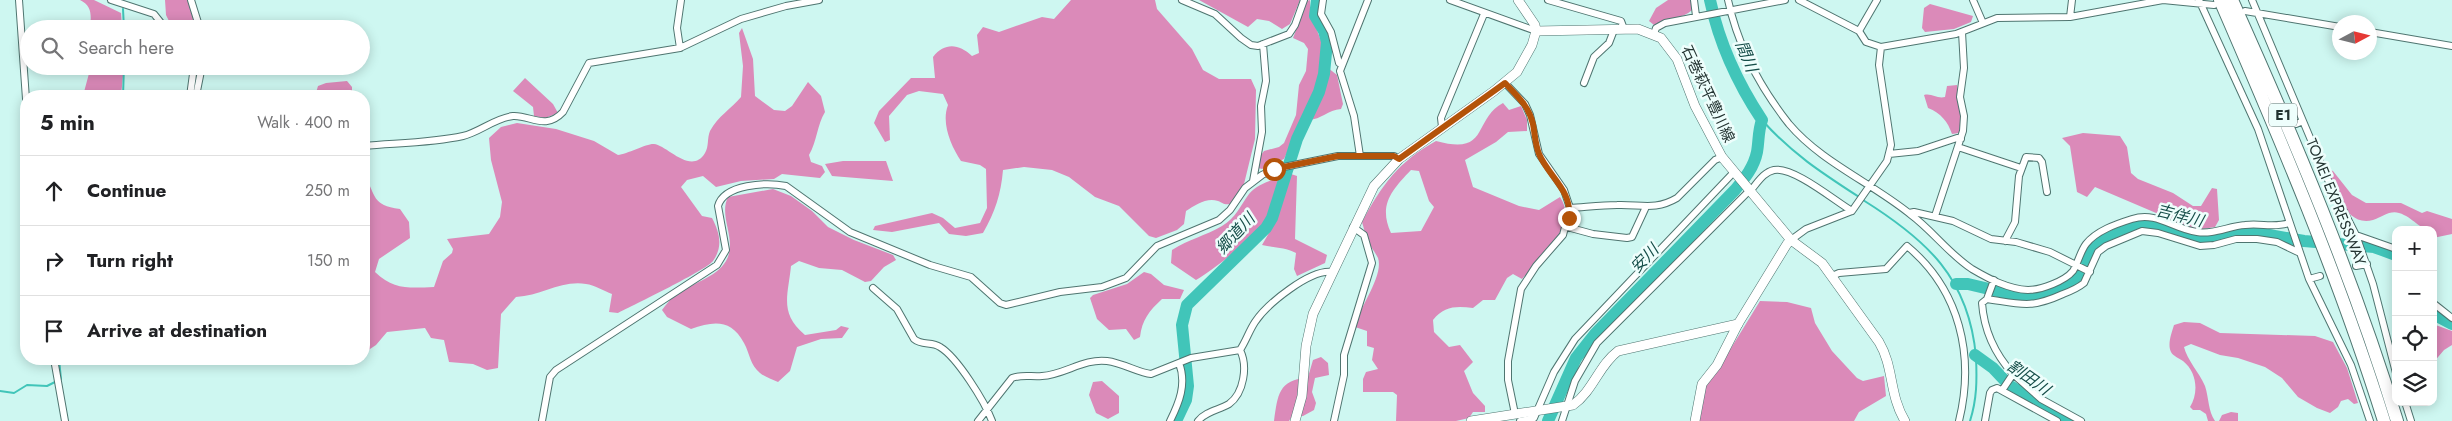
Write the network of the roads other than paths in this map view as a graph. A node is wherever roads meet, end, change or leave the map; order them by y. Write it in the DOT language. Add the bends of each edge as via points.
graph roads {
  1 [pos="19,0"];
  2 [pos="111,0"];
  3 [pos="191,0"];
  4 [pos="681,0"];
  5 [pos="819,0"];
  6 [pos="1182,0"];
  7 [pos="1304,0"];
  8 [pos="1323,0"];
  9 [pos="1368,0"];
  10 [pos="1450,0"];
  11 [pos="1518,0"];
  12 [pos="1548,0"];
  13 [pos="1694,0"];
  14 [pos="1728,0"];
  15 [pos="1785,0"];
  16 [pos="1799,0"];
  17 [pos="1877,0"];
  18 [pos="1972,0"];
  19 [pos="2072,0"];
  20 [pos="2232,0"];
  21 [pos="2252,0"];
  22 [pos="2200,2"];
  23 [pos="2217,3"];
  24 [pos="1729,10"];
  25 [pos="2245,11"];
  26 [pos="2258,13"];
  27 [pos="1484,14"];
  28 [pos="1698,16"];
  29 [pos="2070,17"];
  30 [pos="20,20"];
  31 [pos="159,20"];
  32 [pos="197,20"];
  33 [pos="1983,23"];
  34 [pos="2332,26"];
  35 [pos="1619,29"];
  36 [pos="1859,31"];
  37 [pos="1536,32"];
  38 [pos="1962,32"];
  39 [pos="2377,33"];
  40 [pos="1654,34"];
  41 [pos="1263,44"];
  42 [pos="2452,46"];
  43 [pos="1881,47"];
  44 [pos="680,48"];
  45 [pos="1341,64"];
  46 [pos="24,75"];
  47 [pos="193,75"];
  48 [pos="200,75"];
  49 [pos="1505,83"];
  50 [pos="1584,83"];
  51 [pos="25,90"];
  52 [pos="191,90"];
  53 [pos="197,90"];
  54 [pos="2303,121"];
  55 [pos="2296,124"];
  56 [pos="1442,127"];
  57 [pos="2269,135"];
  58 [pos="2262,138"];
  59 [pos="1961,139"];
  60 [pos="370,145"];
  61 [pos="1958,147"];
  62 [pos="1890,154"];
  63 [pos="1360,156"];
  64 [pos="1722,156"];
  65 [pos="1399,159"];
  66 [pos="2021,168"];
  67 [pos="1735,173"];
  68 [pos="1253,181"];
  69 [pos="1870,186"];
  70 [pos="1750,189"];
  71 [pos="2047,192"];
  72 [pos="1570,208"];
  73 [pos="1645,208"];
  74 [pos="1854,209"];
  75 [pos="1909,213"];
  76 [pos="1935,216"];
  77 [pos="2290,223"];
  78 [pos="1354,226"];
  79 [pos="1567,227"];
  80 [pos="2357,237"];
  81 [pos="1791,240"];
  82 [pos="2005,241"];
  83 [pos="2392,248"];
  84 [pos="2298,249"];
  85 [pos="2367,264"];
  86 [pos="2077,265"];
  87 [pos="2356,266"];
  88 [pos="2088,271"];
  89 [pos="1332,272"];
  90 [pos="1832,276"];
  91 [pos="2320,276"];
  92 [pos="2309,280"];
  93 [pos="1992,282"];
  94 [pos="873,288"];
  95 [pos="1988,297"];
  96 [pos="2437,306"];
  97 [pos="2452,318"];
  98 [pos="1738,324"];
  99 [pos="1240,350"];
  100 [pos="2393,361"];
  101 [pos="1180,363"];
  102 [pos="55,365"];
  103 [pos="2013,375"];
  104 [pos="2004,387"];
  105 [pos="2406,406"];
  106 [pos="1565,407"];
  107 [pos="988,409"];
  108 [pos="1540,411"];
  109 [pos="1518,418"];
  110 [pos="65,421"];
  111 [pos="542,421"];
  112 [pos="978,421"];
  113 [pos="992,421"];
  114 [pos="1170,421"];
  115 [pos="1198,421"];
  116 [pos="1295,421"];
  117 [pos="1334,421"];
  118 [pos="1471,421"];
  119 [pos="1562,421"];
  120 [pos="1695,421"];
  121 [pos="1905,421"];
  122 [pos="1960,421"];
  123 [pos="1985,421"];
  124 [pos="2057,421"];
  125 [pos="2080,421"];
  126 [pos="2370,421"];
  127 [pos="2384,421"];
  128 [pos="2397,421"];
  129 [pos="2411,421"];
  1 -- 30 [label="street"];
  2 -- 31 [label="street" via="154,14"];
  3 -- 32 [label="street"];
  4 -- 44 [label="street" via="676,28"];
  5 -- 44 [label="street" via="741,19"];
  6 -- 41 [label="street" via="1215,14 1251,44"];
  7 -- 41 [label="street" via="1289,34"];
  8 -- 45 [label="street" via="1321,14 1332,32"];
  9 -- 45 [label="street"];
  10 -- 27 [label="street"];
  11 -- 37 [label="street" via="1535,25"];
  12 -- 35 [label="street" via="1621,21"];
  13 -- 28 [label="street"];
  14 -- 24 [label="street"];
  15 -- 24 [label="street"];
  16 -- 36 [label="street"];
  17 -- 36 [label="street"];
  18 -- 33 [label="street"];
  19 -- 29 [label="street"];
  20 -- 128 [label="highway, TOMEI EXPRESSWAY / E1" via="2340,253 2380,363"];
  21 -- 26 [label="street"];
  22 -- 23 [label="street"];
  22 -- 29 [label="street" via="2163,0"];
  22 -- 58 [label="street"];
  23 -- 127 [label="highway, TOMEI EXPRESSWAY / E1" via="2316,228 2353,324"];
  24 -- 28 [label="street"];
  24 -- 69 [label="street" via="1752,70 1790,125 1818,151"];
  25 -- 26 [label="street"];
  26 -- 34 [label="street"];
  26 -- 54 [label="street"];
  27 -- 37 [label="street"];
  27 -- 56 [label="street" via="1441,118"];
  28 -- 40 [label="street" via="1665,23 1656,28"];
  29 -- 33 [label="street" via="2004,17"];
  33 -- 38 [label="street"];
  35 -- 37 [label="street"];
  35 -- 40 [label="street" via="1638,29"];
  35 -- 50 [label="street" via="1594,57"];
  36 -- 43 [label="street" via="1866,42"];
  37 -- 49 [label="street" via="1517,72"];
  38 -- 43 [label="street"];
  38 -- 59 [label="street" via="1964,68 1960,97 1964,116"];
  39 -- 42 [label="street"];
  40 -- 64 [label="street, 石巻萩平豊川線" via="1669,46 1677,59 1695,106"];
  41 -- 68 [label="street" via="1266,81 1261,106 1262,132"];
  43 -- 62 [label="street" via="1879,65"];
  44 -- 60 [label="street" via="589,63 563,112 549,121 536,122 511,116 465,136"];
  45 -- 63 [label="street" via="1340,72 1354,116"];
  46 -- 51 [label="street"];
  47 -- 52 [label="street"];
  48 -- 53 [label="street"];
  49 -- 56 [label="street"];
  49 -- 72 [label="street" via="1525,104 1540,154 1564,190"];
  54 -- 55 [label="street"];
  54 -- 80 [label="street"];
  56 -- 65 [label="street"];
  57 -- 58 [label="street"];
  58 -- 77 [label="street"];
  59 -- 61 [label="street"];
  59 -- 62 [label="street" via="1918,151"];
  61 -- 66 [label="street"];
  61 -- 76 [label="street"];
  62 -- 69 [label="street"];
  63 -- 65 [label="street" via="1394,156"];
  63 -- 68 [label="street" via="1338,156 1274,169"];
  64 -- 67 [label="street, 石巻萩平豊川線"];
  64 -- 73 [label="street" via="1700,173 1677,198"];
  65 -- 78 [label="street" via="1374,186"];
  66 -- 71 [label="street" via="2026,157 2039,158"];
  66 -- 82 [label="street" via="2014,222"];
  67 -- 70 [label="street, 石巻萩平豊川線"];
  67 -- 108 [label="street" via="1575,339 1554,372"];
  68 -- 111 [label="street" via="1219,220 1157,246 1126,278 1102,287 1060,292 1006,305 971,277 930,265 850,232 786,186 775,184 733,191 720,199 718,206 726,250 717,265 556,370 550,377"];
  69 -- 74 [label="street"];
  69 -- 75 [label="street"];
  70 -- 74 [label="street" via="1774,170 1789,171"];
  70 -- 81 [label="street"];
  70 -- 106 [label="street" via="1597,343 1575,381"];
  72 -- 73 [label="street" via="1618,205"];
  72 -- 79 [label="street"];
  73 -- 79 [label="street" via="1632,237 1593,234"];
  74 -- 81 [label="street" via="1806,229"];
  75 -- 76 [label="street"];
  75 -- 93 [label="street" via="1967,265"];
  76 -- 82 [label="street" via="1991,239"];
  77 -- 84 [label="street"];
  77 -- 86 [label="street" via="2270,227 2246,225 2203,233 2161,218 2143,216 2092,237 2085,244"];
  78 -- 89 [label="street"];
  78 -- 117 [label="street" via="1364,235 1372,263 1346,346 1344,375"];
  79 -- 109 [label="street" via="1521,289 1508,361 1508,380"];
  80 -- 83 [label="street"];
  80 -- 85 [label="street"];
  81 -- 90 [label="street" via="1814,255"];
  81 -- 98 [label="street"];
  82 -- 86 [label="street" via="2044,250"];
  84 -- 88 [label="street" via="2278,242 2236,238 2200,246 2142,230 2106,246"];
  84 -- 92 [label="street"];
  85 -- 87 [label="street"];
  85 -- 100 [label="street"];
  86 -- 88 [label="street"];
  86 -- 93 [label="street" via="2067,276 2038,288 2009,287"];
  88 -- 95 [label="street" via="2079,287 2034,305 2019,305"];
  89 -- 99 [label="street" via="1321,272 1298,284 1268,308 1255,322"];
  89 -- 116 [label="street" via="1309,329 1304,383"];
  90 -- 121 [label="street" via="1885,352 1893,395"];
  90 -- 122 [label="street" via="1886,269 1908,246 1926,263 1946,292 1964,339 1966,376"];
  91 -- 92 [label="street"];
  92 -- 126 [label="street" via="2351,365"];
  93 -- 95 [label="street"];
  94 -- 107 [label="street" via="897,310 919,343 933,344 944,350 973,384"];
  95 -- 103 [label="street" via="1982,303 1989,336"];
  96 -- 97 [label="street"];
  98 -- 106 [label="street" via="1618,351 1607,359 1580,400"];
  98 -- 120 [label="street" via="1717,365 1702,384"];
  99 -- 101 [label="street" via="1191,358"];
  99 -- 115 [label="street" via="1245,372 1235,396 1228,405"];
  101 -- 107 [label="street" via="1151,374 1104,360 1052,375 1020,375 1012,378"];
  101 -- 114 [label="street" via="1181,395"];
  102 -- 110 [label="street"];
  103 -- 104 [label="street"];
  103 -- 125 [label="street" via="2041,399"];
  104 -- 123 [label="street" via="1992,390"];
  104 -- 124 [label="street"];
  105 -- 129 [label="street"];
  106 -- 108 [label="street"];
  106 -- 119 [label="street"];
  107 -- 112 [label="street"];
  107 -- 113 [label="street"];
  108 -- 109 [label="street"];
  109 -- 118 [label="street"];
}
